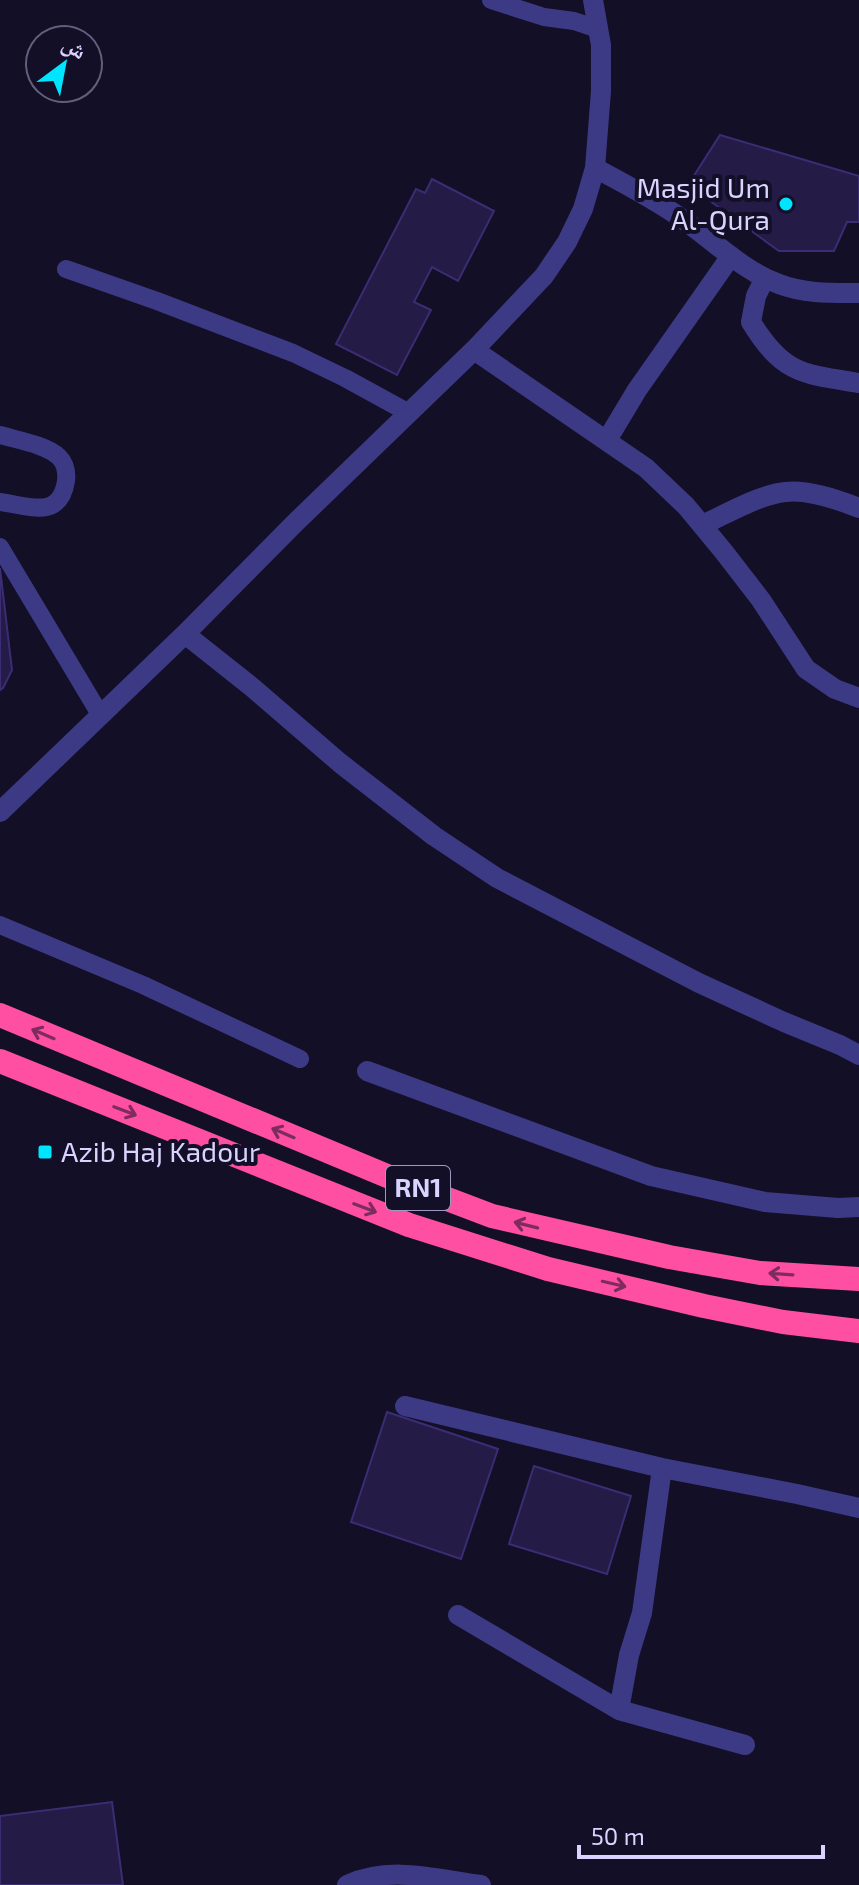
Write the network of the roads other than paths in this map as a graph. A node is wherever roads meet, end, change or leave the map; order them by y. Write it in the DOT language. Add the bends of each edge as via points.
graph roads {
  1 [pos="491,0"];
  2 [pos="593,0"];
  3 [pos="598,29"];
  4 [pos="595,168"];
  5 [pos="731,256"];
  6 [pos="66,269"];
  7 [pos="765,278"];
  8 [pos="859,293"];
  9 [pos="474,350"];
  10 [pos="859,383"];
  11 [pos="409,413"];
  12 [pos="0,435"];
  13 [pos="607,440"];
  14 [pos="0,502"];
  15 [pos="859,508"];
  16 [pos="702,525"];
  17 [pos="0,547"];
  18 [pos="185,634"];
  19 [pos="859,698"];
  20 [pos="101,716"];
  21 [pos="0,812"];
  22 [pos="0,925"];
  23 [pos="0,1015"];
  24 [pos="859,1055"];
  25 [pos="300,1059"];
  26 [pos="0,1061"];
  27 [pos="367,1071"];
  28 [pos="859,1207"];
  29 [pos="859,1279"];
  30 [pos="859,1331"];
  31 [pos="405,1406"];
  32 [pos="662,1468"];
  33 [pos="859,1508"];
  34 [pos="458,1615"];
  35 [pos="619,1710"];
  36 [pos="745,1745"];
  37 [pos="349,1884"];
  38 [pos="481,1885"];
  1 -- 3 [label="lane"];
  2 -- 3 [label="street"];
  3 -- 4 [label="street" via="601,91"];
  4 -- 5 [label="street" via="669,210"];
  4 -- 9 [label="street" via="567,242 544,276"];
  5 -- 7 [label="street"];
  5 -- 13 [label="street"];
  6 -- 11 [label="lane" via="293,353"];
  7 -- 8 [label="street" via="805,291"];
  7 -- 10 [label="street" via="751,322 769,349 793,369"];
  9 -- 11 [label="street"];
  9 -- 13 [label="street"];
  11 -- 18 [label="street"];
  12 -- 14 [label="lane" via="58,456 67,477 58,502 48,508"];
  13 -- 16 [label="street" via="646,468"];
  15 -- 16 [label="street" via="788,491"];
  16 -- 19 [label="street" via="806,669"];
  17 -- 20 [label="lane"];
  18 -- 20 [label="street"];
  18 -- 24 [label="street" via="340,763 497,878 699,983"];
  20 -- 21 [label="street"];
  22 -- 25 [label="lane"];
  29 -- 23 [label="highway, RN1, one-way" via="760,1273 492,1216"];
  26 -- 30 [label="highway, RN1, one-way" via="466,1244 704,1306"];
  27 -- 28 [label="street" via="651,1176 765,1202"];
  31 -- 32 [label="street"];
  32 -- 33 [label="street"];
  32 -- 35 [label="street" via="642,1613"];
  34 -- 35 [label="street"];
  35 -- 36 [label="street"];
  37 -- 38 [label="street" via="395,1873"];
}
